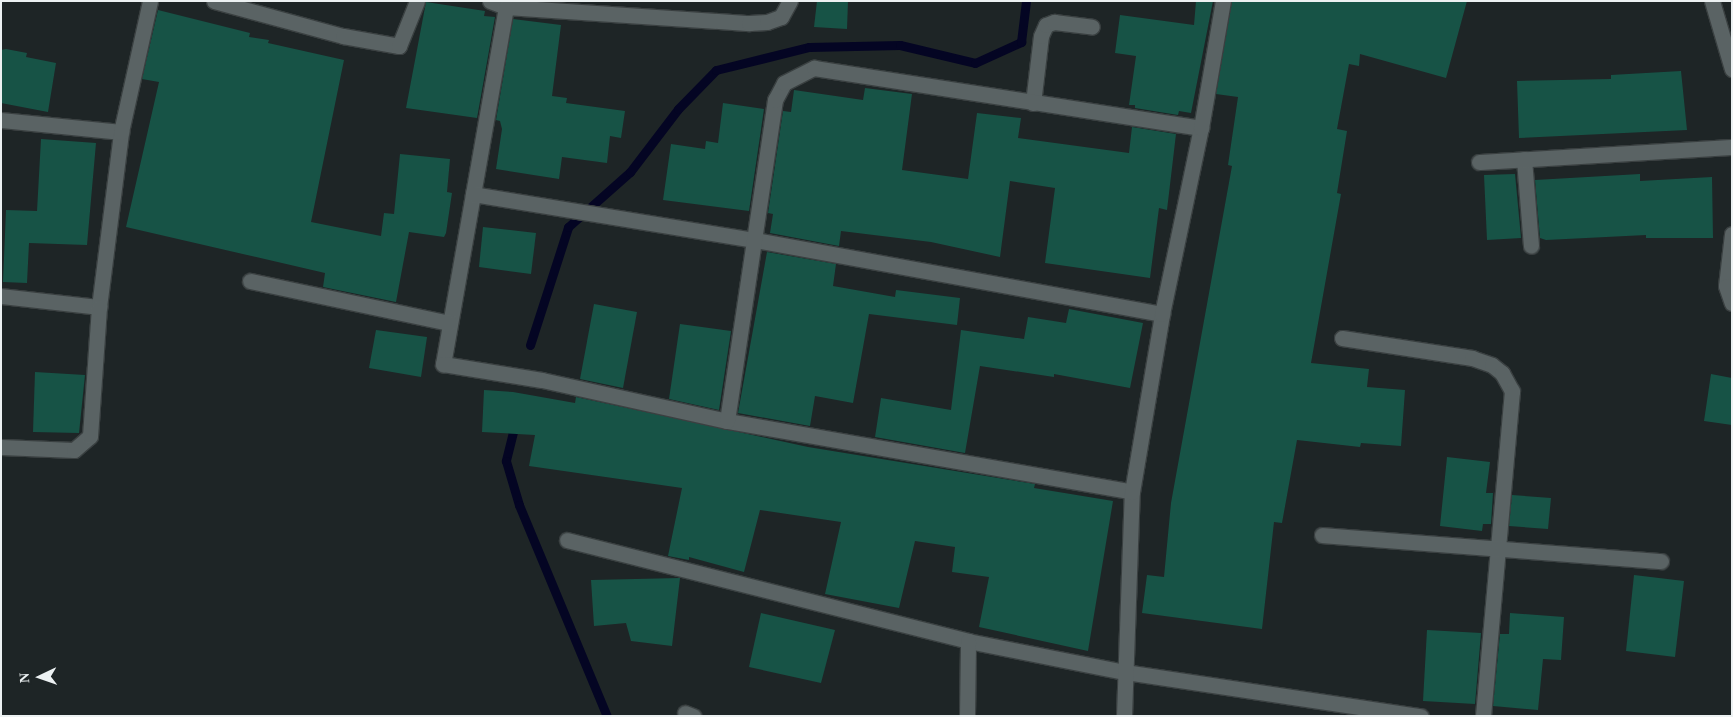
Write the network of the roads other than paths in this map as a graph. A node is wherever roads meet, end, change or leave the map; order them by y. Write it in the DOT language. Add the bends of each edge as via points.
graph roads {
  1 [pos="150,1"];
  2 [pos="214,1"];
  3 [pos="417,1"];
  4 [pos="490,1"];
  5 [pos="790,1"];
  6 [pos="1223,1"];
  7 [pos="1712,1"];
  8 [pos="506,7"];
  9 [pos="1092,27"];
  10 [pos="1732,69"];
  11 [pos="1033,103"];
  12 [pos="1,120"];
  13 [pos="1201,128"];
  14 [pos="122,132"];
  15 [pos="1732,146"];
  16 [pos="1524,159"];
  17 [pos="1479,162"];
  18 [pos="473,194"];
  19 [pos="1732,234"];
  20 [pos="755,240"];
  21 [pos="1531,246"];
  22 [pos="250,281"];
  23 [pos="1,296"];
  24 [pos="1732,303"];
  25 [pos="100,307"];
  26 [pos="1162,314"];
  27 [pos="450,323"];
  28 [pos="1342,338"];
  29 [pos="727,421"];
  30 [pos="1,447"];
  31 [pos="1132,492"];
  32 [pos="1322,534"];
  33 [pos="567,540"];
  34 [pos="1498,551"];
  35 [pos="1661,561"];
  36 [pos="968,641"];
  37 [pos="1125,672"];
  38 [pos="967,716"];
  39 [pos="1124,716"];
  40 [pos="1421,716"];
  41 [pos="1484,716"];
  1 -- 14 [label="street"];
  2 -- 3 [label="street" via="343,36 399,46"];
  4 -- 8 [label="street"];
  5 -- 8 [label="street" via="781,17 749,23"];
  6 -- 13 [label="street"];
  7 -- 10 [label="street"];
  8 -- 18 [label="street"];
  9 -- 11 [label="street" via="1054,22 1046,25 1041,36"];
  11 -- 13 [label="street"];
  11 -- 20 [label="street" via="814,68 800,74 784,83 775,100"];
  12 -- 14 [label="street"];
  13 -- 26 [label="street"];
  14 -- 25 [label="street"];
  15 -- 16 [label="street"];
  16 -- 17 [label="street"];
  16 -- 21 [label="street"];
  18 -- 20 [label="street"];
  18 -- 27 [label="street"];
  19 -- 24 [label="street" via="1726,286"];
  20 -- 26 [label="street"];
  20 -- 29 [label="street"];
  22 -- 27 [label="street"];
  23 -- 25 [label="street"];
  25 -- 30 [label="street" via="90,436 74,450"];
  26 -- 31 [label="street"];
  27 -- 29 [label="street" via="443,364 542,380"];
  28 -- 34 [label="street" via="1472,358 1492,364 1502,373 1512,391"];
  29 -- 31 [label="street"];
  31 -- 37 [label="street"];
  32 -- 34 [label="street"];
  33 -- 36 [label="street"];
  34 -- 35 [label="street"];
  34 -- 41 [label="street"];
  36 -- 37 [label="street"];
  36 -- 38 [label="street"];
  37 -- 39 [label="street"];
  37 -- 40 [label="street"];
}
